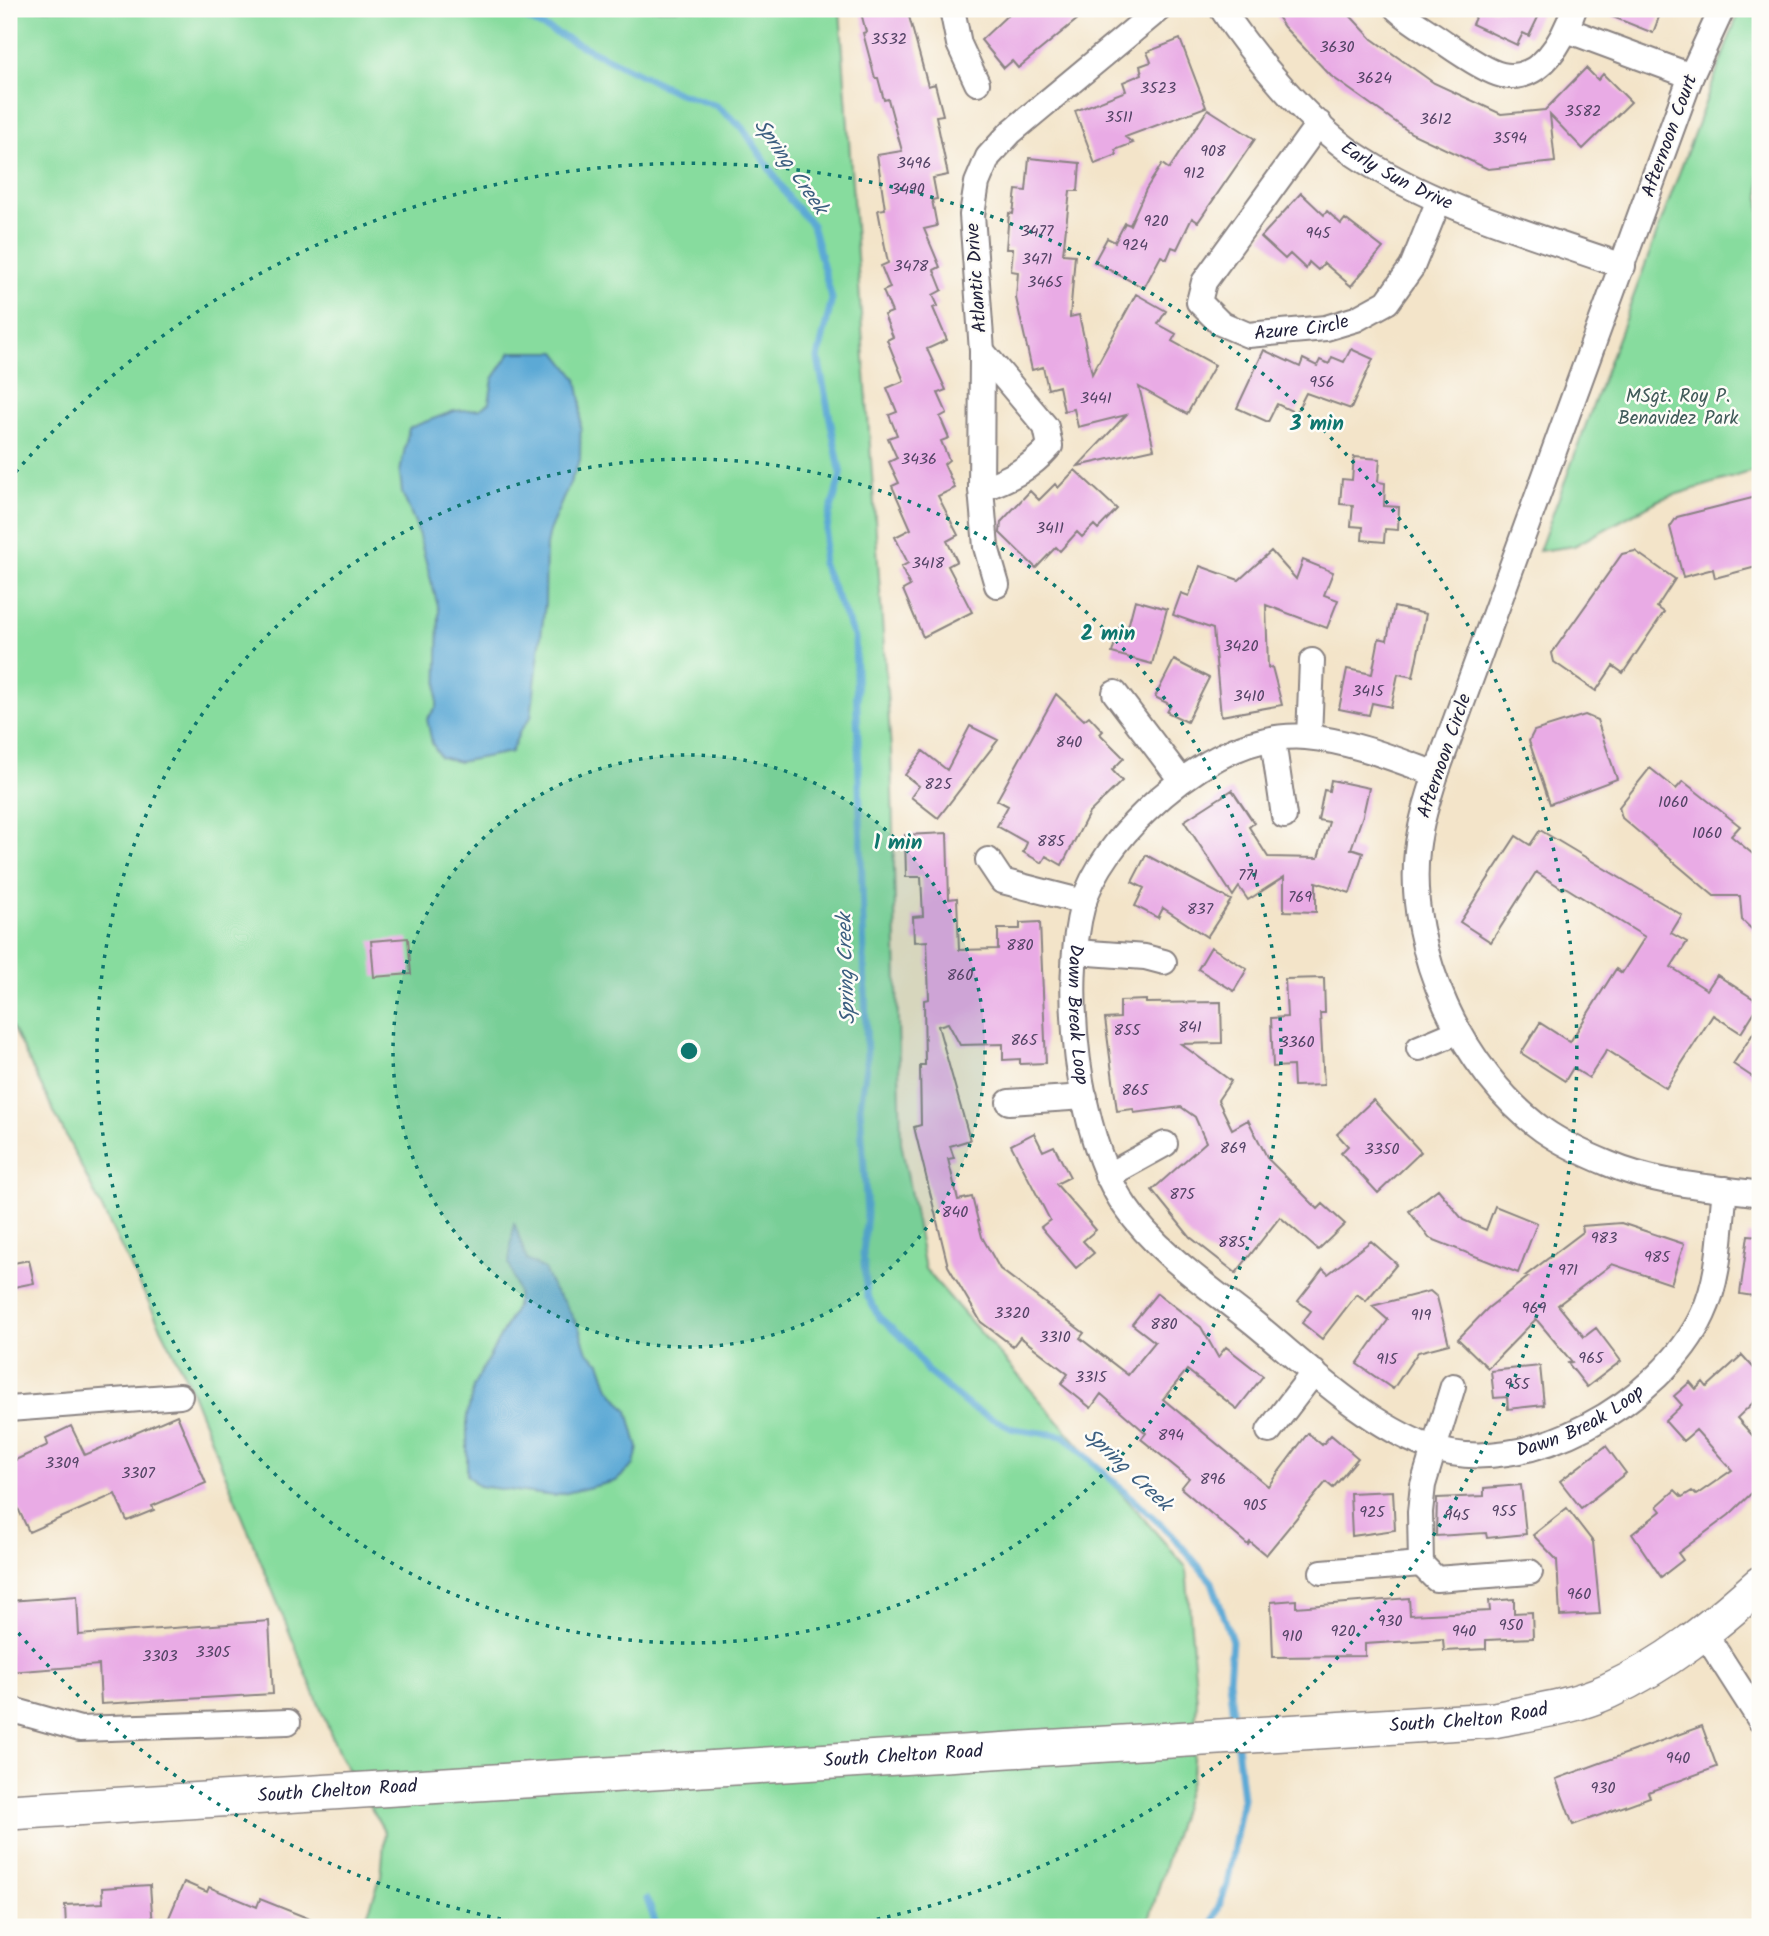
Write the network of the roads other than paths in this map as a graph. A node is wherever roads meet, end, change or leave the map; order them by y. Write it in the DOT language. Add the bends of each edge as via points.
graph roads {
  1 [pos="952,9"];
  2 [pos="1159,9"];
  3 [pos="1222,9"];
  4 [pos="1397,9"];
  5 [pos="1722,9"];
  6 [pos="1571,19"];
  7 [pos="1691,76"];
  8 [pos="976,83"];
  9 [pos="1320,123"];
  10 [pos="1439,200"];
  11 [pos="1623,266"];
  12 [pos="982,351"];
  13 [pos="981,489"];
  14 [pos="998,585"];
  15 [pos="1312,661"];
  16 [pos="1115,693"];
  17 [pos="1309,737"];
  18 [pos="1273,740"];
  19 [pos="1436,774"];
  20 [pos="1181,780"];
  21 [pos="1284,816"];
  22 [pos="988,860"];
  23 [pos="1084,902"];
  24 [pos="1076,953"];
  25 [pos="1164,962"];
  26 [pos="1457,1032"];
  27 [pos="1419,1048"];
  28 [pos="1084,1097"];
  29 [pos="1009,1102"];
  30 [pos="1166,1144"];
  31 [pos="1107,1176"];
  32 [pos="1725,1189"];
  33 [pos="1760,1194"];
  34 [pos="1314,1372"];
  35 [pos="1453,1386"];
  36 [pos="180,1396"];
  37 [pos="9,1409"];
  38 [pos="1269,1431"];
  39 [pos="1433,1448"];
  40 [pos="1421,1564"];
  41 [pos="1322,1572"];
  42 [pos="1530,1573"];
  43 [pos="1760,1584"];
  44 [pos="1705,1634"];
  45 [pos="9,1709"];
  46 [pos="1760,1720"];
  47 [pos="288,1723"];
  48 [pos="9,1812"];
  1 -- 8 [label="street" via="959,44"];
  2 -- 12 [label="street, Atlantic Drive" via="988,157 977,183 972,215"];
  3 -- 9 [label="street, Early Sun Drive" via="1276,80"];
  4 -- 6 [label="street" via="1458,52 1502,75 1526,73 1552,55"];
  5 -- 7 [label="street, Afternoon Court"];
  6 -- 7 [label="street"];
  7 -- 11 [label="street, Afternoon Court"];
  9 -- 10 [label="street, Early Sun Drive" via="1353,153"];
  9 -- 10 [label="street, Azure Circle" via="1204,282 1199,302 1220,323 1248,335 1326,328 1387,302 1406,275"];
  10 -- 11 [label="street, Early Sun Drive"];
  11 -- 19 [label="street, Afternoon Circle"];
  12 -- 13 [label="street, Atlantic Drive"];
  12 -- 13 [label="street" via="1046,427 1050,446 1013,478"];
  13 -- 14 [label="street, Atlantic Drive" via="986,547"];
  15 -- 17 [label="street"];
  16 -- 20 [label="street"];
  17 -- 18 [label="street, Dawn Break Loop"];
  17 -- 19 [label="street, Dawn Break Loop" via="1367,750"];
  18 -- 20 [label="street, Dawn Break Loop" via="1214,759"];
  18 -- 21 [label="street"];
  19 -- 26 [label="street, Afternoon Circle" via="1417,852 1418,913 1433,972"];
  20 -- 23 [label="street, Dawn Break Loop" via="1123,833"];
  22 -- 23 [label="street" via="1002,881"];
  23 -- 24 [label="street, Dawn Break Loop"];
  24 -- 25 [label="street"];
  24 -- 28 [label="street, Dawn Break Loop" via="1077,1041"];
  26 -- 27 [label="street"];
  26 -- 32 [label="street, Afternoon Circle" via="1485,1072 1544,1131 1637,1174"];
  28 -- 29 [label="street"];
  28 -- 31 [label="street, Dawn Break Loop"];
  30 -- 31 [label="street"];
  31 -- 34 [label="street, Dawn Break Loop" via="1125,1207 1157,1245"];
  32 -- 33 [label="street, Afternoon Circle"];
  32 -- 39 [label="street, Dawn Break Loop" via="1714,1282 1707,1304 1682,1349 1660,1374 1614,1410 1564,1437 1520,1452 1474,1454"];
  34 -- 38 [label="street"];
  34 -- 39 [label="street, Dawn Break Loop" via="1384,1425"];
  35 -- 39 [label="street"];
  36 -- 37 [label="street"];
  39 -- 40 [label="street" via="1420,1512"];
  40 -- 41 [label="street"];
  40 -- 42 [label="street" via="1436,1579"];
  43 -- 44 [label="main road, South Chelton Road"];
  44 -- 46 [label="street"];
  44 -- 48 [label="main road, South Chelton Road" via="1607,1692 1494,1720"];
  45 -- 47 [label="street" via="80,1729"];
}
